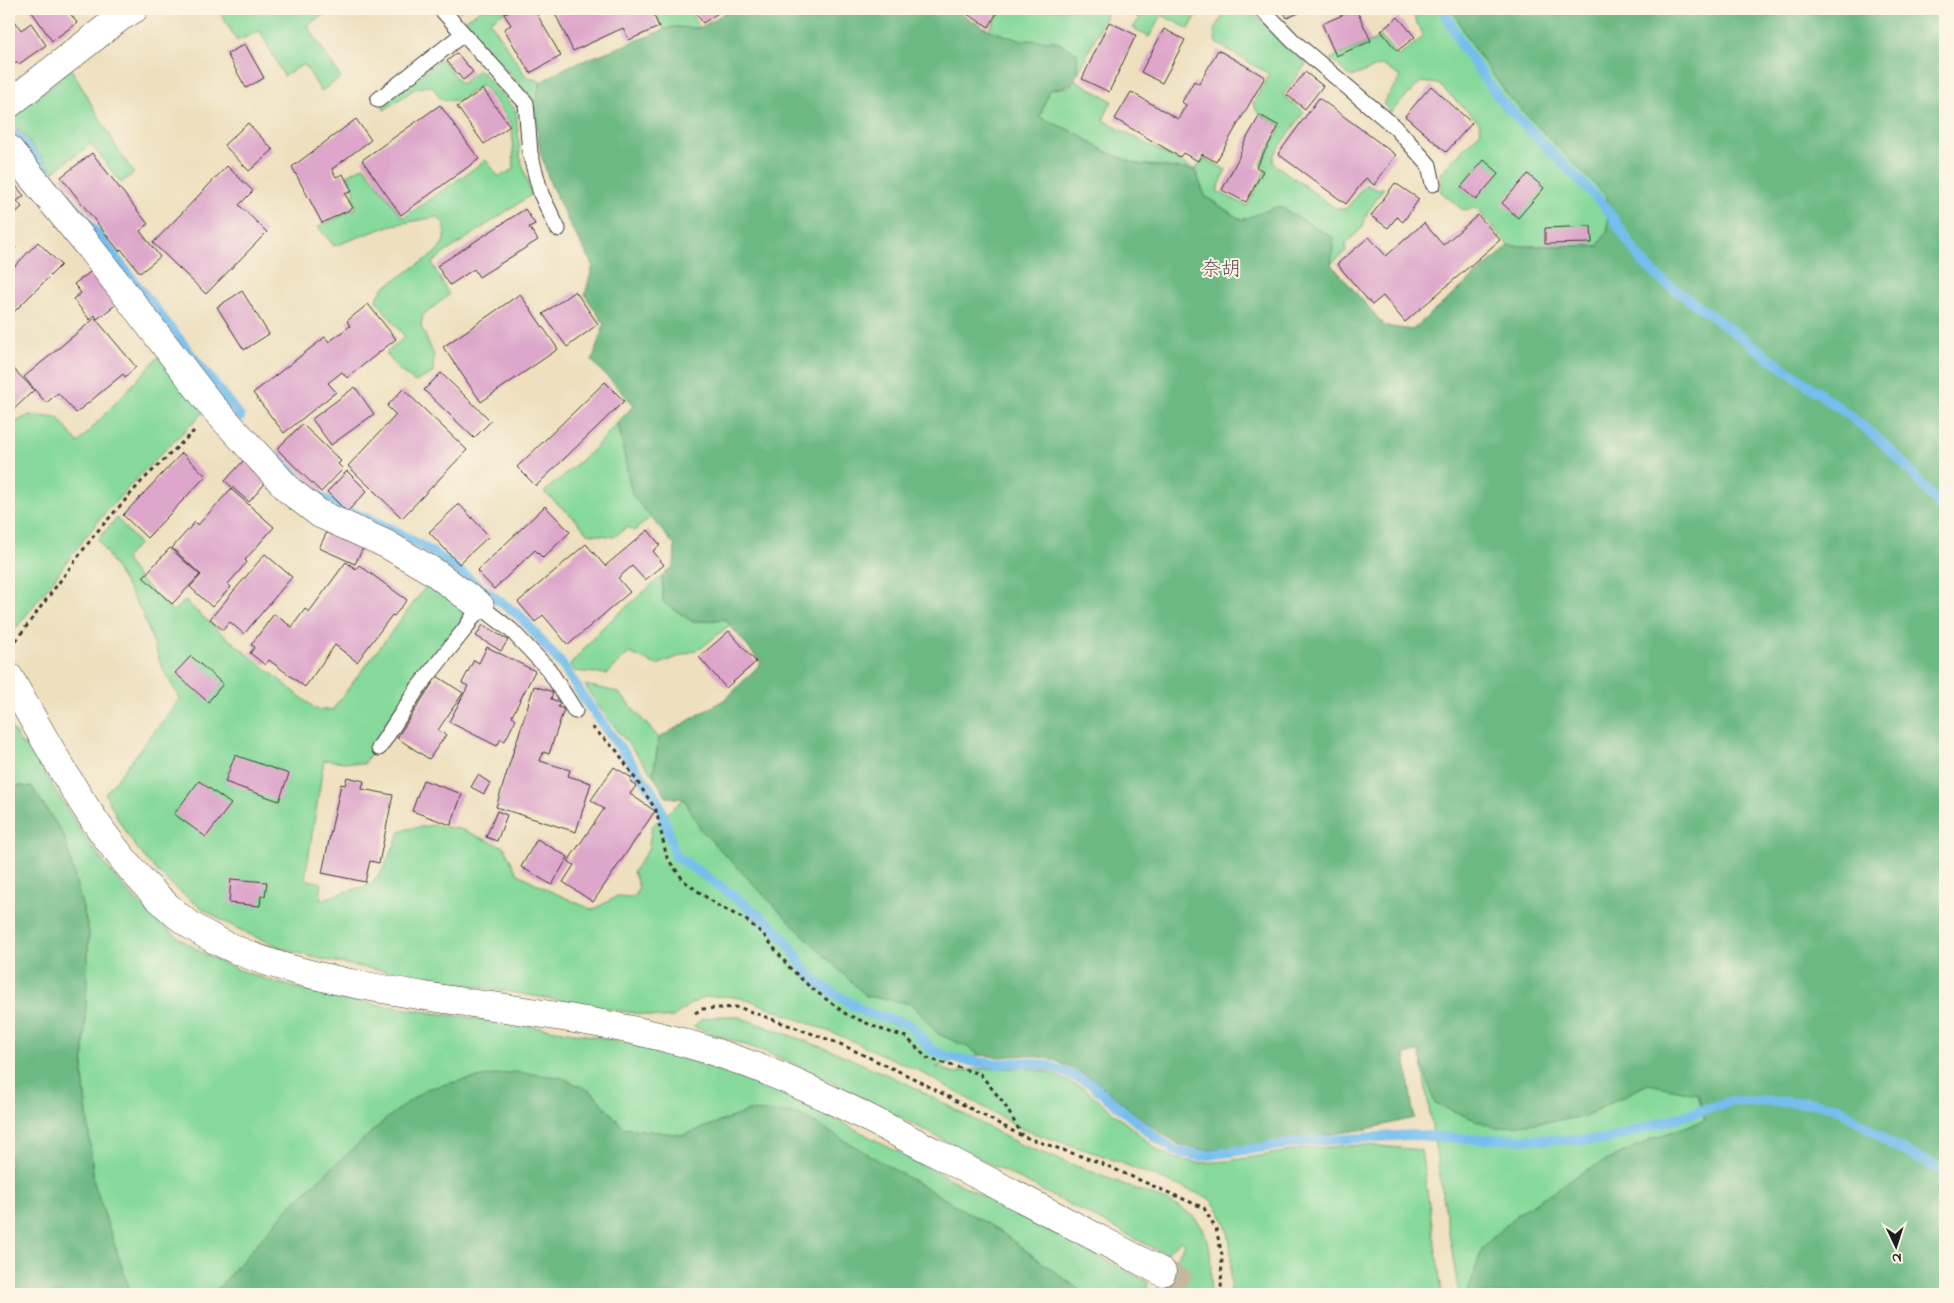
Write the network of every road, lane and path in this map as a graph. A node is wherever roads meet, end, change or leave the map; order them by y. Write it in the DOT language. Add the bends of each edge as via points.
graph roads {
  1 [pos="134,9"];
  2 [pos="441,9"];
  3 [pos="1262,9"];
  4 [pos="463,34"];
  5 [pos="378,100"];
  6 [pos="9,104"];
  7 [pos="9,149"];
  8 [pos="1433,184"];
  9 [pos="558,229"];
  10 [pos="216,410"];
  11 [pos="480,606"];
  12 [pos="9,650"];
  13 [pos="9,677"];
  14 [pos="575,711"];
  15 [pos="379,748"];
  16 [pos="663,1037"];
  17 [pos="1022,1136"];
  18 [pos="1162,1272"];
  19 [pos="1221,1294"];
  1 -- 6 [label="street"];
  2 -- 4 [label="lane"];
  3 -- 8 [label="lane" via="1293,41 1396,128 1429,165"];
  4 -- 5 [label="lane"];
  4 -- 9 [label="lane" via="526,103 530,153 541,194"];
  7 -- 10 [label="street"];
  10 -- 11 [label="street" via="290,491 320,514 386,544 434,572"];
  10 -- 12 [label="path" via="142,481 101,528"];
  11 -- 14 [label="lane" via="511,630 548,670"];
  11 -- 15 [label="lane" via="418,688"];
  13 -- 16 [label="street" via="81,799 118,852 178,916 211,938 295,970 347,982 604,1024"];
  14 -- 17 [label="path" via="617,752 656,810 667,858 684,881 717,905 746,920 763,934 810,987 846,1014 906,1037 927,1058 980,1074 1003,1102"];
  16 -- 17 [label="path" via="682,1020 702,1009 738,1007 838,1043 913,1078"];
  16 -- 18 [label="street" via="756,1066 833,1100"];
  17 -- 19 [label="path" via="1098,1162 1204,1208 1216,1229 1222,1255"];
}
